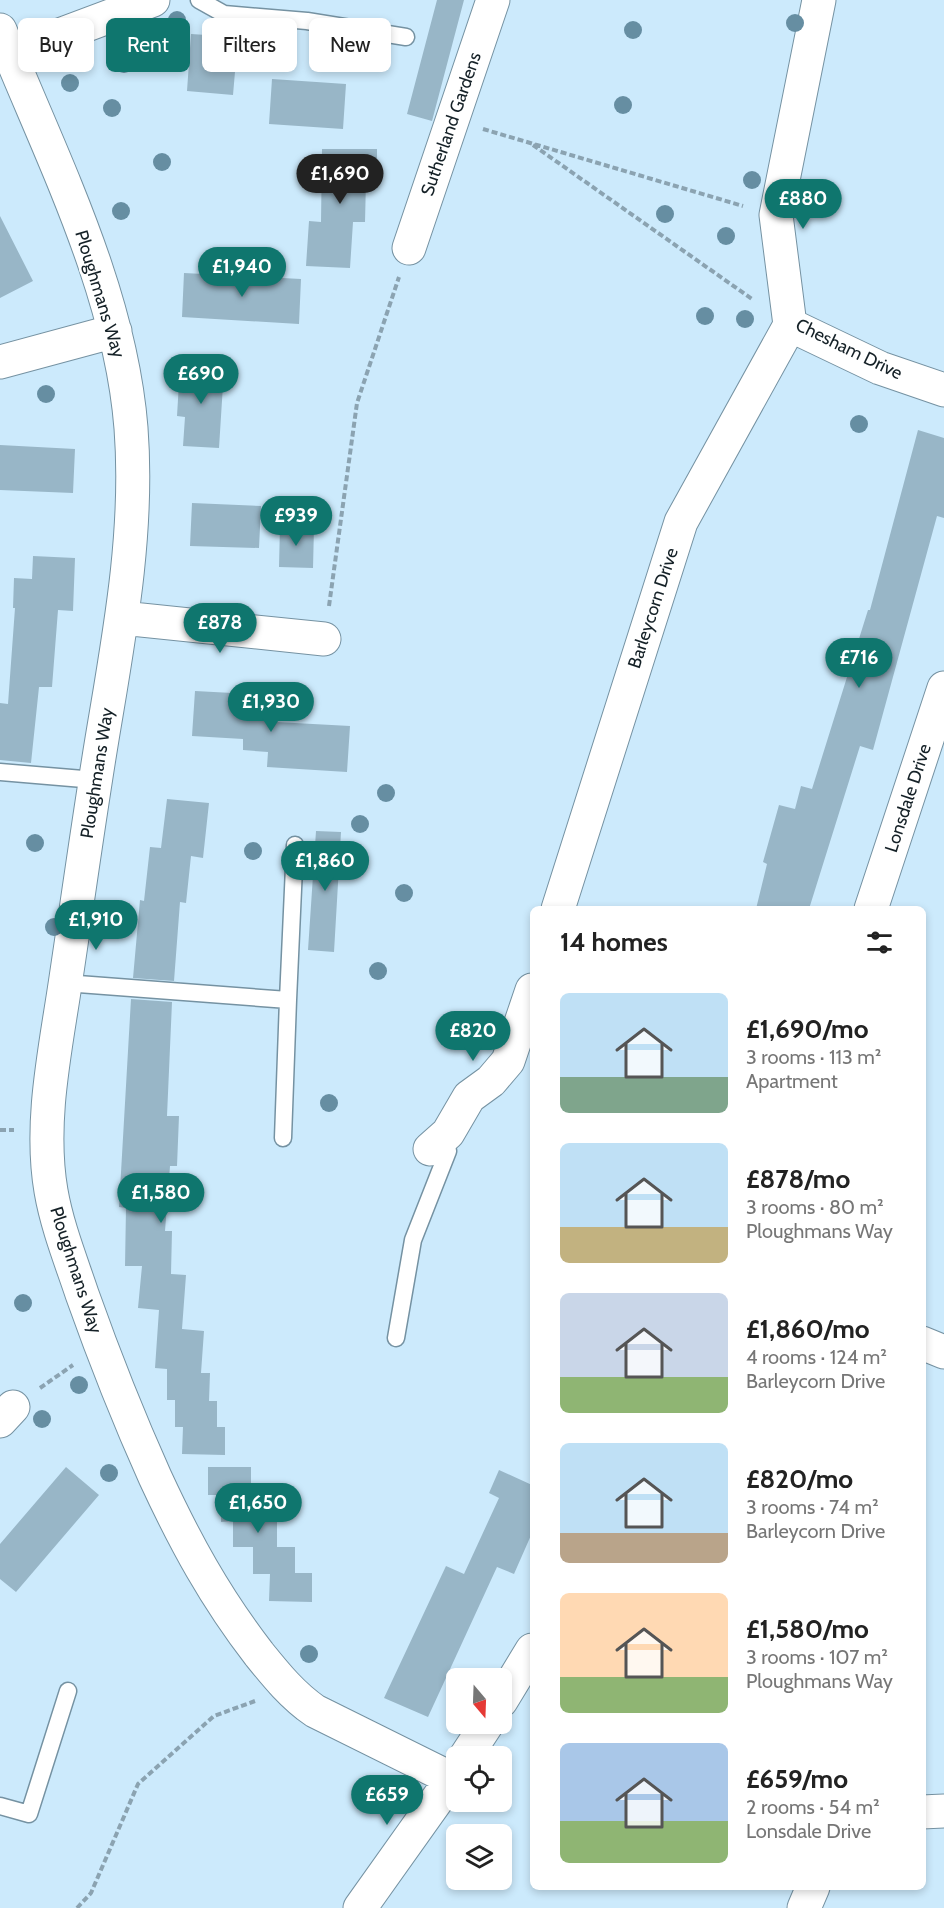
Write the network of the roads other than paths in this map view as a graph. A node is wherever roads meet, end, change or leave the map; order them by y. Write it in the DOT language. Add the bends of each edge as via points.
graph roads {
  1 [pos="153,0"];
  2 [pos="199,0"];
  3 [pos="492,0"];
  4 [pos="819,0"];
  5 [pos="406,37"];
  6 [pos="5,42"];
  7 [pos="409,248"];
  8 [pos="790,325"];
  9 [pos="115,331"];
  10 [pos="0,362"];
  11 [pos="944,390"];
  12 [pos="122,618"];
  13 [pos="324,639"];
  14 [pos="944,688"];
  15 [pos="0,772"];
  16 [pos="95,780"];
  17 [pos="295,845"];
  18 [pos="559,906"];
  19 [pos="873,906"];
  20 [pos="65,983"];
  21 [pos="530,996"];
  22 [pos="288,1000"];
  23 [pos="283,1138"];
  24 [pos="437,1143"];
  25 [pos="396,1338"];
  26 [pos="926,1344"];
  27 [pos="944,1352"];
  28 [pos="530,1653"];
  29 [pos="512,1683"];
  30 [pos="68,1692"];
  31 [pos="446,1766"];
  32 [pos="446,1787"];
  33 [pos="0,1806"];
  34 [pos="944,1811"];
  35 [pos="926,1812"];
  36 [pos="812,1890"];
  37 [pos="360,1908"];
  38 [pos="804,1908"];
  1 -- 6 [label="street, Ploughmans Way"];
  2 -- 5 [label="lane" via="224,14 307,21"];
  3 -- 7 [label="street, Sutherland Gardens"];
  4 -- 8 [label="street, Chesham Drive" via="776,215"];
  6 -- 9 [label="street, Ploughmans Way" via="94,261"];
  8 -- 11 [label="street, Chesham Drive" via="880,368"];
  8 -- 18 [label="street, Barleycorn Drive" via="681,522"];
  9 -- 10 [label="street"];
  9 -- 12 [label="street, Ploughmans Way" via="124,374 131,448 130,530"];
  12 -- 13 [label="street"];
  12 -- 16 [label="street, Ploughmans Way"];
  14 -- 19 [label="street, Lonsdale Drive"];
  15 -- 16 [label="lane"];
  16 -- 20 [label="street, Ploughmans Way"];
  17 -- 22 [label="lane"];
  20 -- 22 [label="lane"];
  20 -- 31 [label="street, Ploughmans Way" via="47,1131 51,1191 100,1346 143,1450 202,1574 227,1613 287,1689 315,1711"];
  21 -- 24 [label="street" via="508,1061 491,1081 469,1097"];
  22 -- 23 [label="lane"];
  24 -- 25 [label="lane" via="448,1151 411,1247"];
  26 -- 27 [label="street"];
  28 -- 29 [label="street"];
  30 -- 33 [label="lane" via="29,1814"];
  32 -- 37 [label="street"];
  34 -- 35 [label="street"];
  36 -- 38 [label="street"];
}
